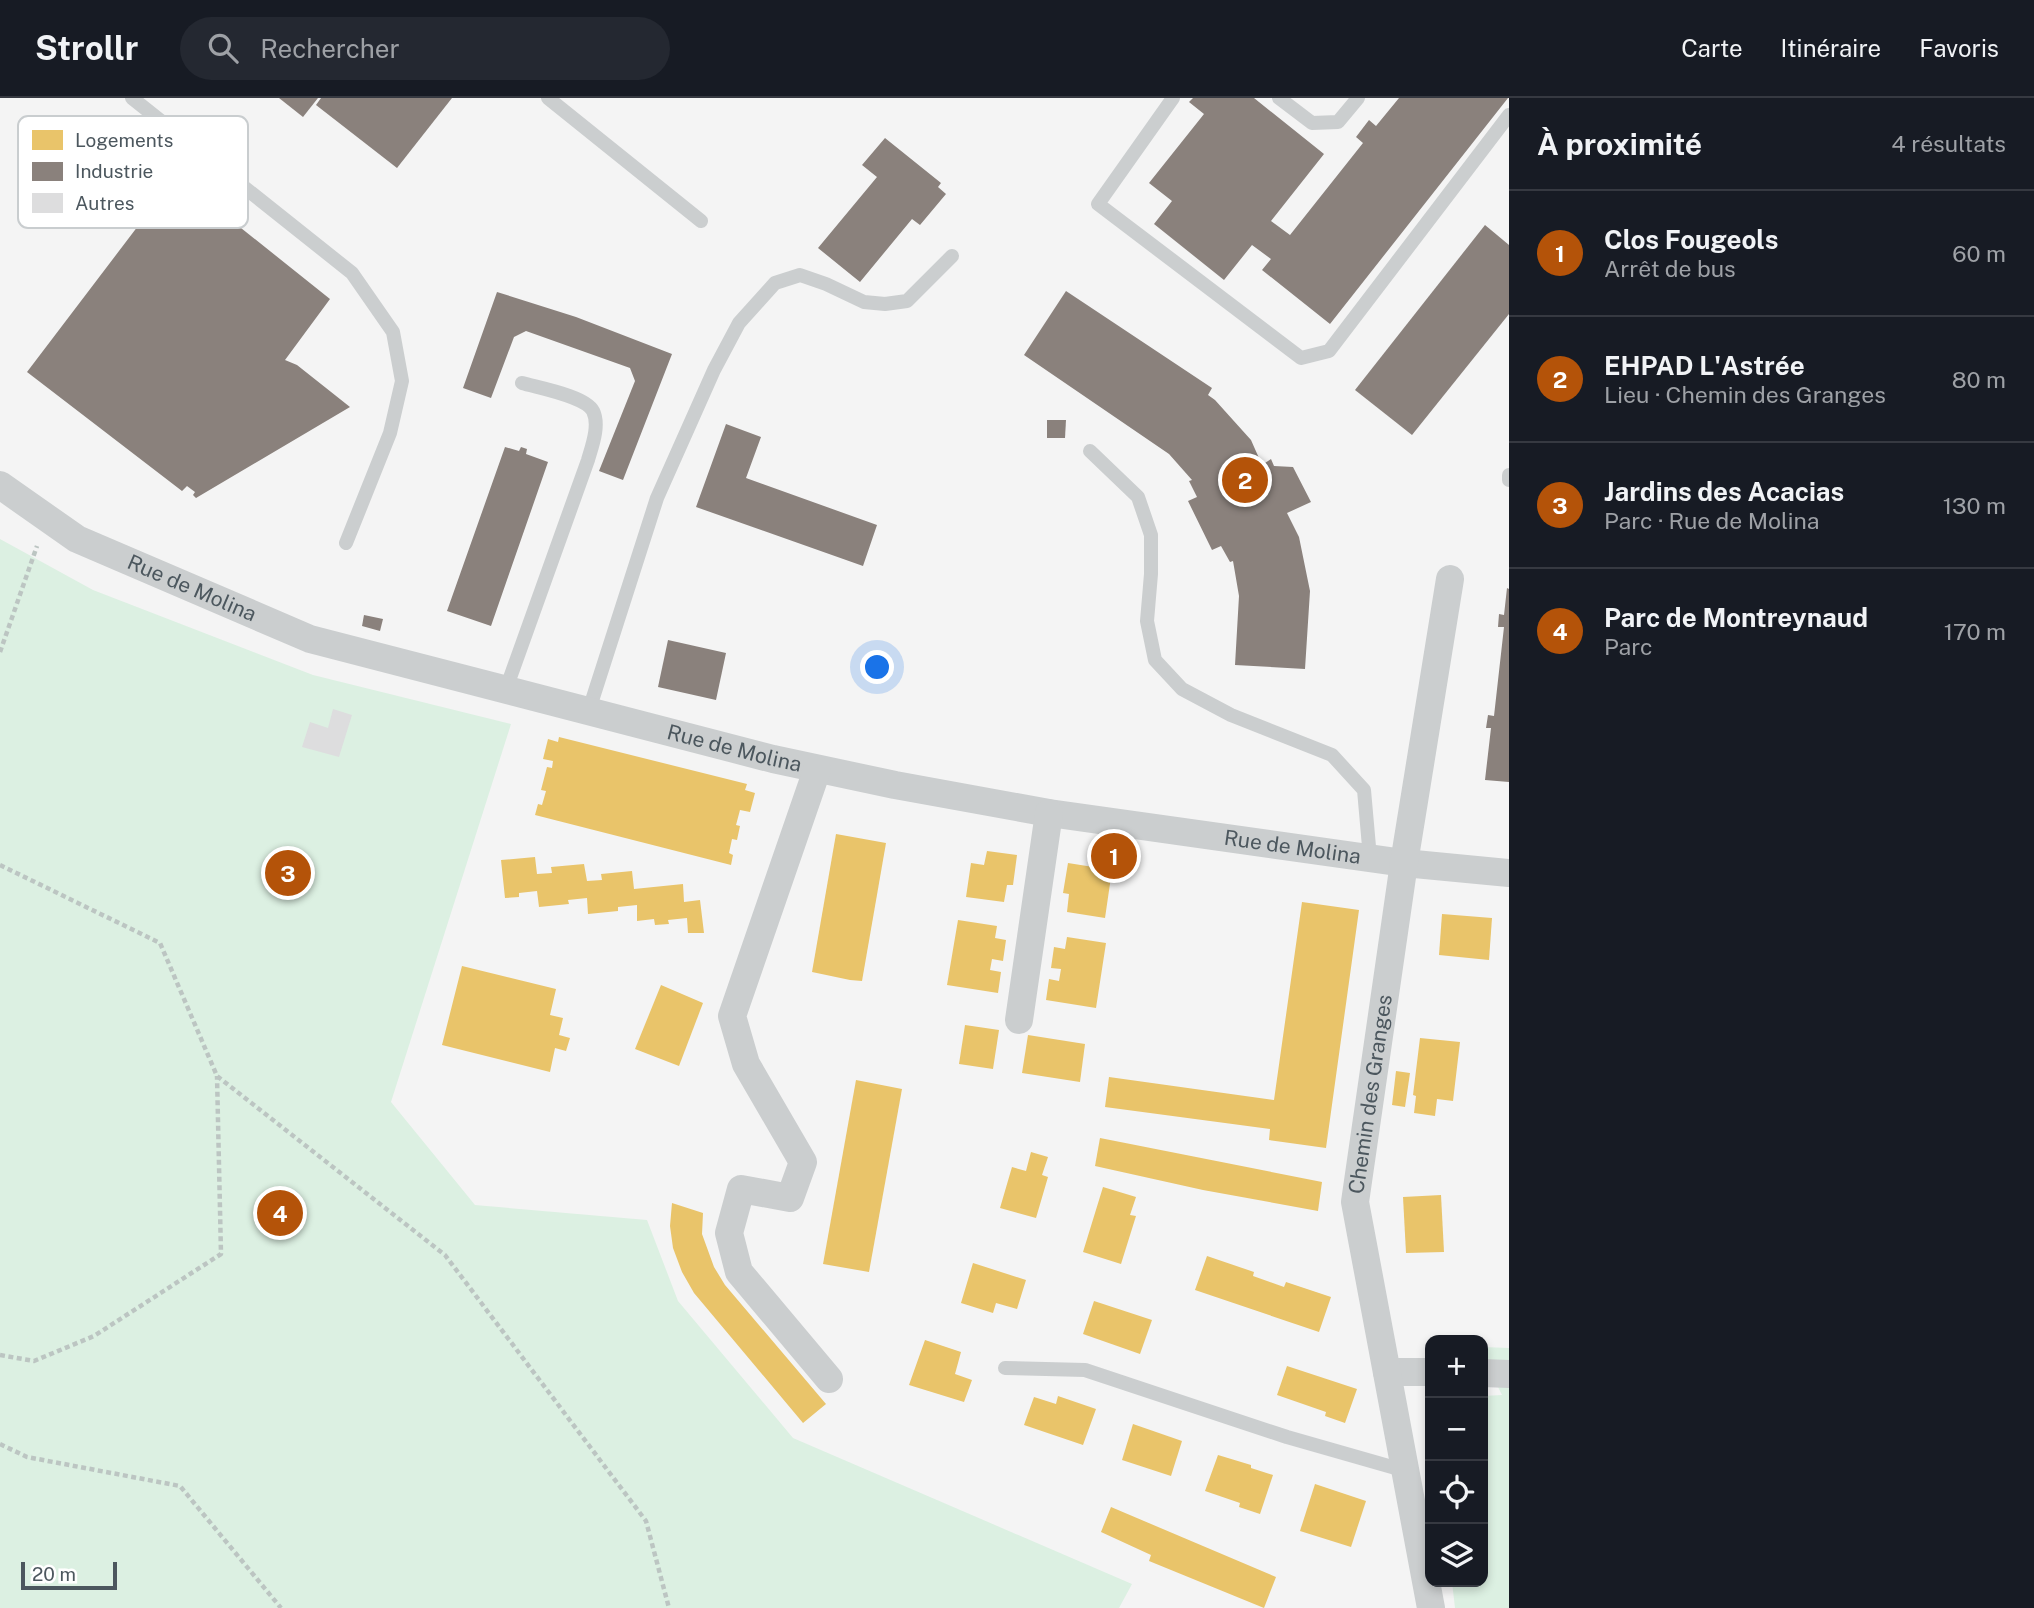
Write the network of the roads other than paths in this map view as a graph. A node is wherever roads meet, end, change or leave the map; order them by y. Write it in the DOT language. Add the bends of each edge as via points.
graph roads {
  1 [pos="132,98"];
  2 [pos="548,98"];
  3 [pos="1173,98"];
  4 [pos="1279,98"];
  5 [pos="1357,98"];
  6 [pos="1509,115"];
  7 [pos="155,116"];
  8 [pos="248,190"];
  9 [pos="701,221"];
  10 [pos="952,256"];
  11 [pos="522,383"];
  12 [pos="1090,452"];
  13 [pos="0,485"];
  14 [pos="345,543"];
  15 [pos="1450,579"];
  16 [pos="506,689"];
  17 [pos="589,710"];
  18 [pos="817,770"];
  19 [pos="1049,813"];
  20 [pos="1370,858"];
  21 [pos="1404,863"];
  22 [pos="1509,873"];
  23 [pos="1019,1020"];
  24 [pos="1005,1368"];
  25 [pos="1387,1371"];
  26 [pos="1425,1372"];
  27 [pos="1488,1373"];
  28 [pos="1509,1374"];
  29 [pos="829,1379"];
  30 [pos="1406,1471"];
  31 [pos="1431,1608"];
  1 -- 7 [label="lane"];
  2 -- 9 [label="lane"];
  3 -- 6 [label="lane" via="1098,204 1301,358 1329,351"];
  4 -- 5 [label="lane" via="1312,123 1339,122"];
  8 -- 14 [label="lane" via="352,272 393,332 402,381 390,433"];
  10 -- 17 [label="lane" via="907,301 864,302 800,275 775,283 739,323 713,370 657,498"];
  11 -- 16 [label="lane" via="584,401 594,412 595,435"];
  12 -- 20 [label="lane" via="1138,497 1151,535 1147,621 1155,660 1182,689 1231,715 1332,755 1364,790"];
  13 -- 16 [label="street, Rue de Molina" via="77,539 310,639"];
  15 -- 21 [label="street, Chemin des Granges"];
  16 -- 17 [label="street, Rue de Molina"];
  17 -- 18 [label="street, Rue de Molina"];
  18 -- 19 [label="street, Rue de Molina"];
  18 -- 29 [label="street" via="732,1016 746,1064 803,1162 790,1198 741,1189 729,1233 739,1272"];
  19 -- 20 [label="street, Rue de Molina"];
  19 -- 23 [label="street"];
  20 -- 21 [label="street, Rue de Molina"];
  21 -- 22 [label="street, Rue de Molina"];
  21 -- 25 [label="street, Chemin des Granges" via="1354,1202"];
  24 -- 30 [label="lane" via="1085,1370"];
  25 -- 26 [label="street"];
  25 -- 30 [label="street, Chemin des Granges"];
  27 -- 28 [label="street"];
  30 -- 31 [label="street, Chemin des Granges"];
}
